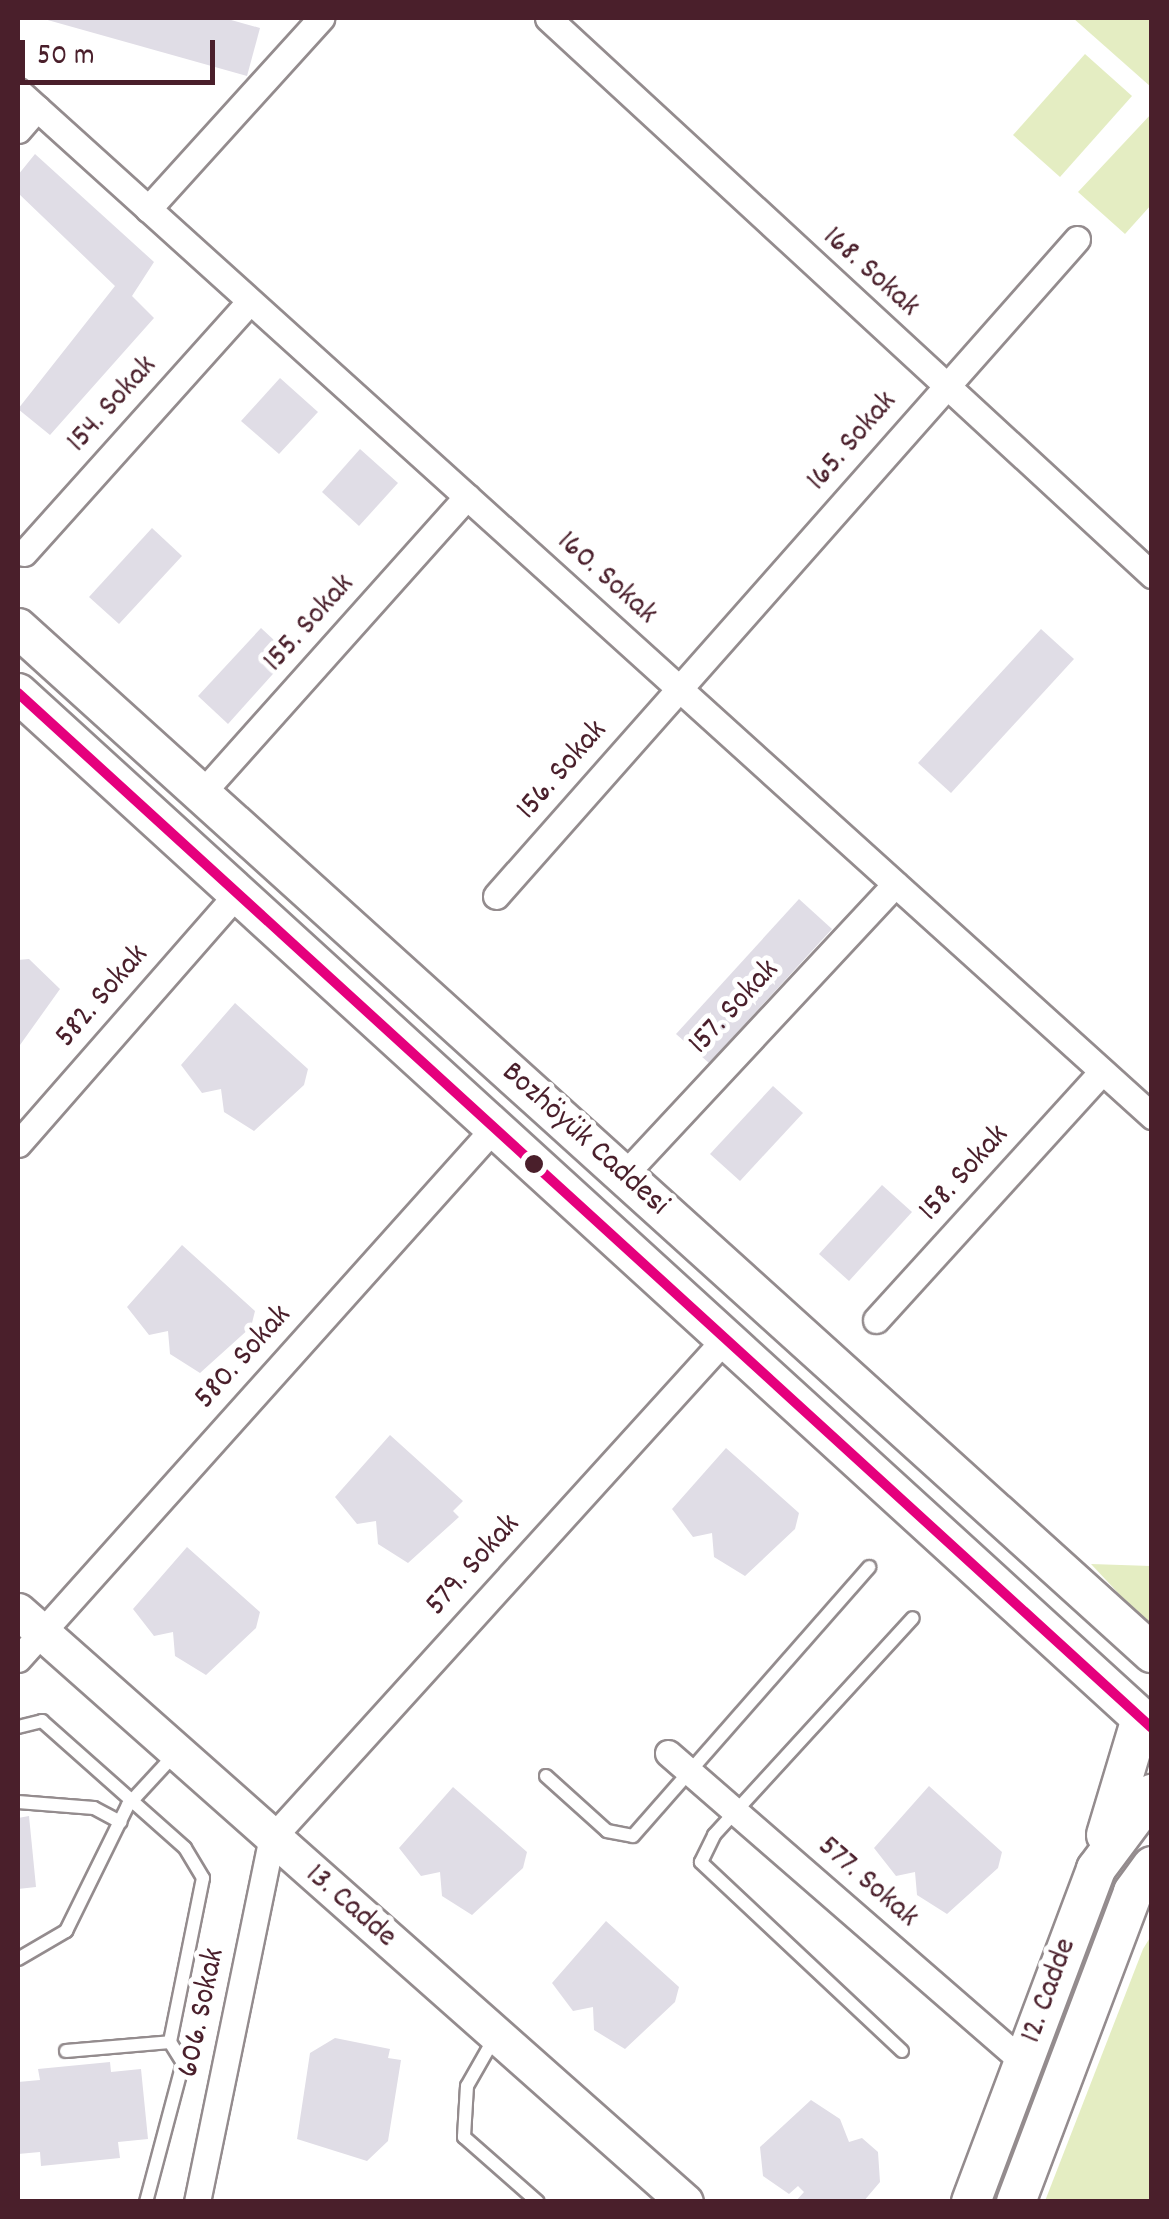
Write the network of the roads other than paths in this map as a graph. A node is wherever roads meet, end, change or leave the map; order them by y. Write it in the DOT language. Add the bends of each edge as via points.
graph roads {
  1 [pos="321,18"];
  2 [pos="548,18"];
  3 [pos="27,99"];
  4 [pos="18,130"];
  5 [pos="148,209"];
  6 [pos="1077,239"];
  7 [pos="250,301"];
  8 [pos="947,385"];
  9 [pos="468,497"];
  10 [pos="24,553"];
  11 [pos="1152,575"];
  12 [pos="18,628"];
  13 [pos="679,689"];
  14 [pos="18,693"];
  15 [pos="202,794"];
  16 [pos="895,884"];
  17 [pos="238,894"];
  18 [pos="496,896"];
  19 [pos="1102,1072"];
  20 [pos="1152,1116"];
  21 [pos="494,1128"];
  22 [pos="18,1144"];
  23 [pos="623,1176"];
  24 [pos="876,1320"];
  25 [pos="725,1339"];
  26 [pos="869,1567"];
  27 [pos="913,1618"];
  28 [pos="30,1622"];
  29 [pos="1152,1652"];
  30 [pos="18,1660"];
  31 [pos="1146,1723"];
  32 [pos="18,1727"];
  33 [pos="176,1753"];
  34 [pos="668,1753"];
  35 [pos="689,1772"];
  36 [pos="546,1776"];
  37 [pos="1152,1794"];
  38 [pos="18,1802"];
  39 [pos="128,1805"];
  40 [pos="735,1812"];
  41 [pos="120,1822"];
  42 [pos="272,1838"];
  43 [pos="1152,1866"];
  44 [pos="1096,1869"];
  45 [pos="18,1959"];
  46 [pos="496,2035"];
  47 [pos="170,2042"];
  48 [pos="66,2051"];
  49 [pos="902,2051"];
  50 [pos="1024,2062"];
  51 [pos="146,2202"];
  52 [pos="198,2202"];
  53 [pos="538,2202"];
  54 [pos="685,2202"];
  55 [pos="971,2202"];
  56 [pos="1016,2202"];
  1 -- 5 [label="street"];
  2 -- 8 [label="street, 168. Sokak"];
  3 -- 4 [label="street"];
  3 -- 5 [label="street, 160. Sokak"];
  5 -- 7 [label="street, 160. Sokak"];
  6 -- 8 [label="street, 165. Sokak"];
  7 -- 9 [label="street, 160. Sokak"];
  7 -- 10 [label="street, 154. Sokak"];
  8 -- 11 [label="street, 168. Sokak"];
  8 -- 13 [label="street, 165. Sokak"];
  9 -- 13 [label="street, 160. Sokak"];
  9 -- 15 [label="street, 155. Sokak"];
  12 -- 15 [label="main road, Bozhöyük Caddesi"];
  13 -- 16 [label="street, 160. Sokak"];
  13 -- 18 [label="street, 156. Sokak"];
  14 -- 17 [label="main road, Bozhöyük Caddesi"];
  15 -- 23 [label="main road, Bozhöyük Caddesi"];
  16 -- 19 [label="street, 160. Sokak"];
  16 -- 23 [label="street, 157. Sokak"];
  17 -- 21 [label="main road, Bozhöyük Caddesi"];
  17 -- 22 [label="street, 582. Sokak"];
  19 -- 20 [label="street, 160. Sokak"];
  19 -- 24 [label="street, 158. Sokak"];
  21 -- 25 [label="main road, Bozhöyük Caddesi"];
  21 -- 28 [label="street, 580. Sokak"];
  23 -- 29 [label="main road, Bozhöyük Caddesi"];
  25 -- 31 [label="main road, Bozhöyük Caddesi"];
  25 -- 42 [label="street, 579. Sokak"];
  26 -- 35 [label="lane"];
  27 -- 40 [label="lane"];
  28 -- 30 [label="street, 580. Sokak"];
  28 -- 33 [label="street, 13. Cadde"];
  31 -- 44 [label="main road"];
  32 -- 39 [label="lane" via="42,1721"];
  33 -- 39 [label="lane"];
  33 -- 42 [label="street, 13. Cadde"];
  34 -- 35 [label="street, 577. Sokak"];
  35 -- 36 [label="lane" via="633,1836 621,1838"];
  35 -- 40 [label="street, 577. Sokak"];
  37 -- 44 [label="main road, 12. Cadde"];
  38 -- 41 [label="lane" via="94,1808"];
  39 -- 41 [label="lane"];
  39 -- 47 [label="lane" via="186,1848 203,1878"];
  40 -- 49 [label="lane" via="702,1850 707,1877"];
  40 -- 50 [label="street, 577. Sokak"];
  41 -- 45 [label="lane" via="66,1931"];
  42 -- 46 [label="street, 13. Cadde"];
  42 -- 52 [label="street, 606. Sokak"];
  43 -- 56 [label="main road, 12. Cadde" via="1133,1892"];
  44 -- 50 [label="main road, 12. Cadde"];
  46 -- 53 [label="lane" via="467,2086 464,2137"];
  46 -- 54 [label="street, 13. Cadde"];
  47 -- 48 [label="lane"];
  47 -- 51 [label="lane" via="183,2063"];
  50 -- 55 [label="main road, 12. Cadde"];
}
